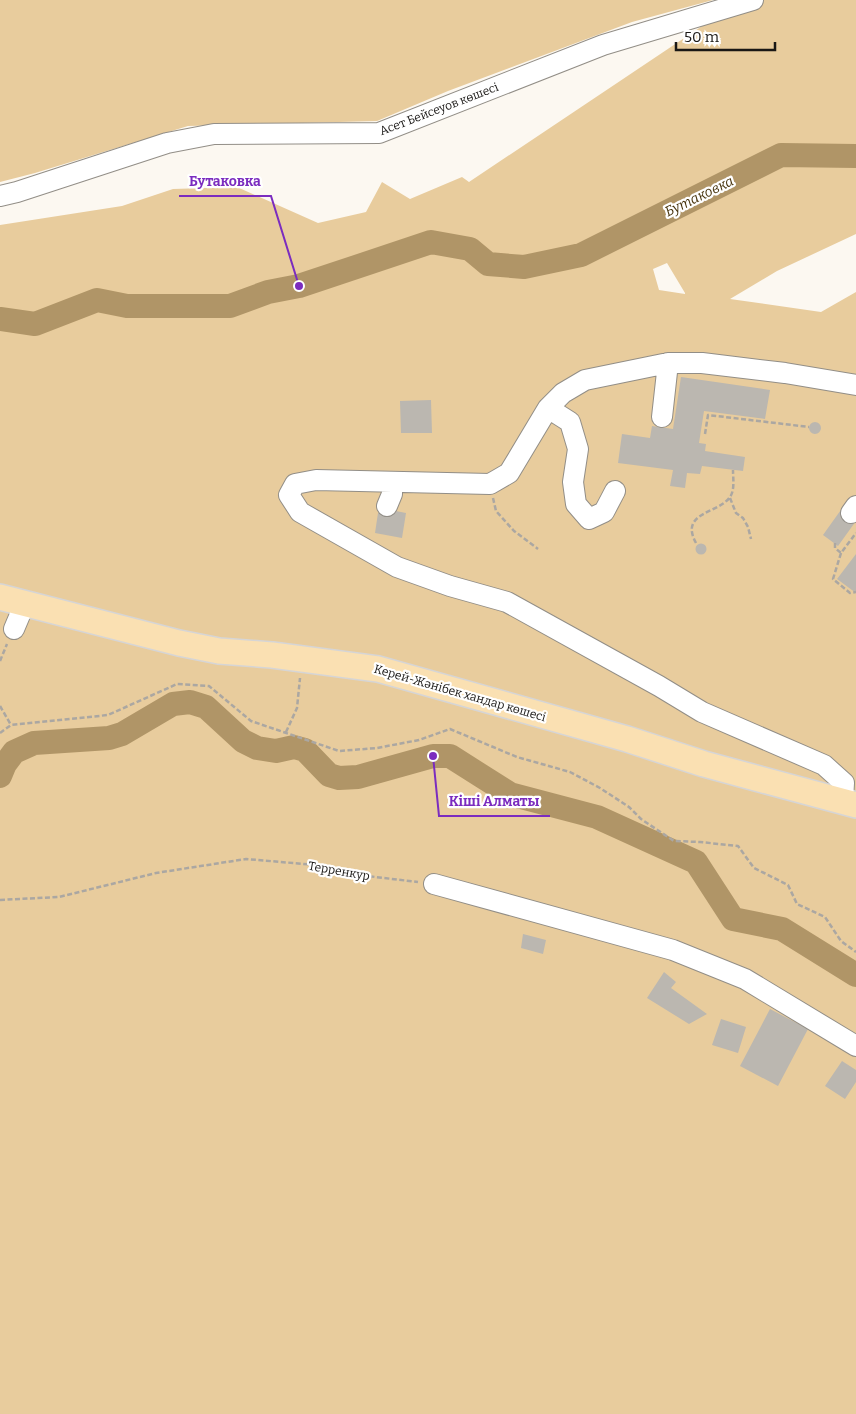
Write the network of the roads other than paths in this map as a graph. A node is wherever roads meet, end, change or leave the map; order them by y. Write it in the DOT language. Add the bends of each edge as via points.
graph roads {
  1 [pos="753,0"];
  2 [pos="0,196"];
  3 [pos="668,363"];
  4 [pos="856,385"];
  5 [pos="548,408"];
  6 [pos="662,417"];
  7 [pos="392,482"];
  8 [pos="615,491"];
  9 [pos="387,506"];
  10 [pos="0,597"];
  11 [pos="25,603"];
  12 [pos="14,629"];
  13 [pos="849,802"];
  14 [pos="434,884"];
  15 [pos="856,1046"];
  1 -- 2 [label="street, Асет Бейсеуов көшесі" via="603,45 380,133 214,134 167,142"];
  3 -- 4 [label="street" via="702,363"];
  3 -- 5 [label="street" via="585,380 563,393"];
  3 -- 6 [label="street"];
  5 -- 7 [label="street" via="509,473 490,484"];
  5 -- 8 [label="street" via="570,422 578,449 573,482 576,504 589,519 604,512"];
  7 -- 9 [label="street"];
  7 -- 13 [label="street" via="316,480 295,484 289,495 300,512 397,568 507,602 702,712 824,765 844,783"];
  10 -- 11 [label="main road, Керей-Жәнібек хандар көшесі"];
  11 -- 12 [label="street"];
  11 -- 13 [label="main road, Керей-Жәнібек хандар көшесі" via="211,650 378,669 704,764"];
  14 -- 15 [label="street" via="673,950 745,979"];
}
